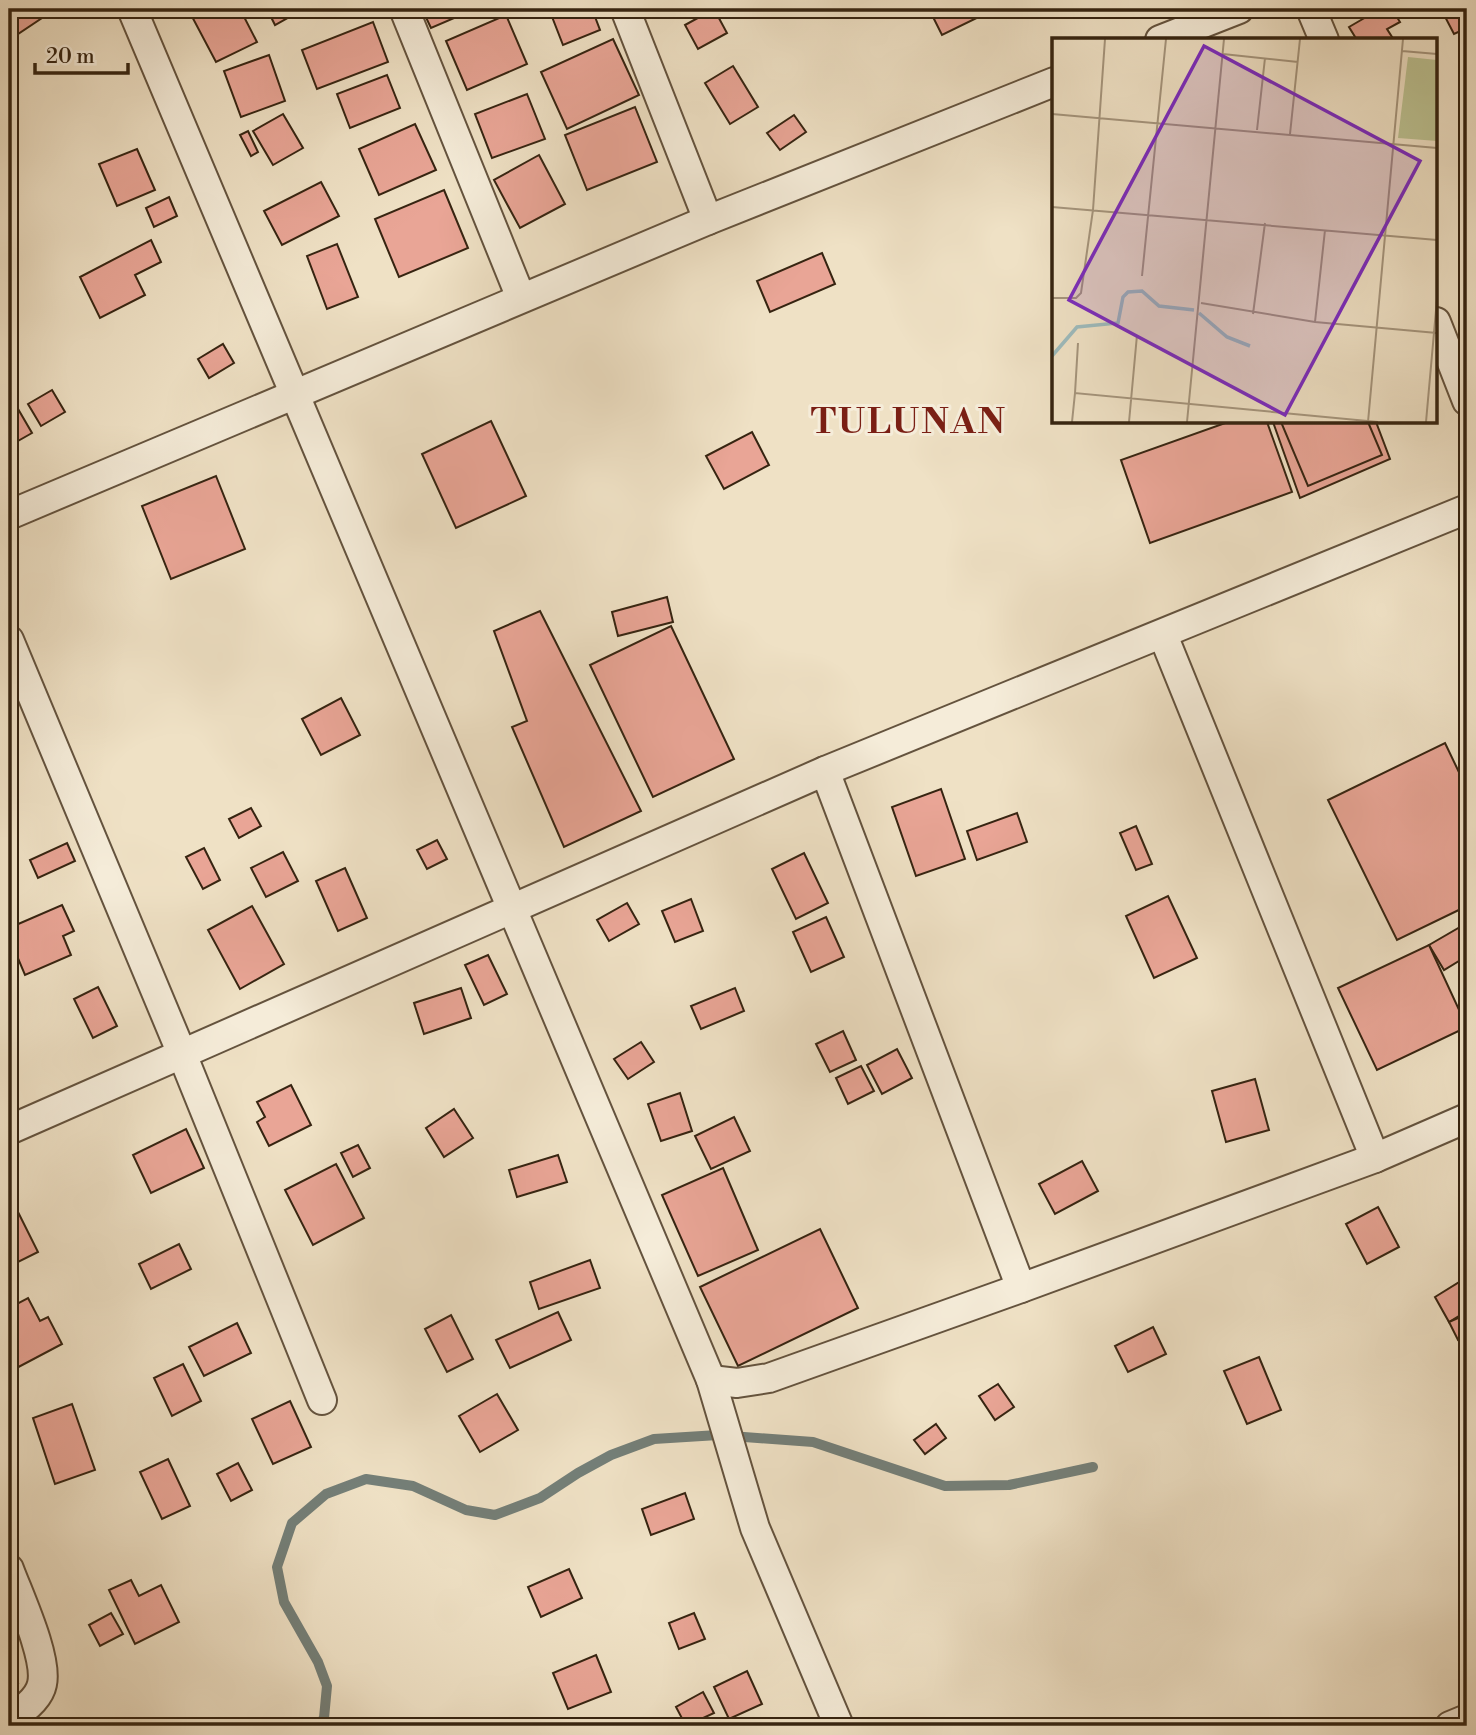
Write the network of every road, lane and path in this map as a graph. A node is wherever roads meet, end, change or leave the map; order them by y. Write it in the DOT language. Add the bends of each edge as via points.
graph roads {
  1 [pos="132,9"];
  2 [pos="404,9"];
  3 [pos="625,9"];
  4 [pos="1239,9"];
  5 [pos="1311,9"];
  6 [pos="1165,38"];
  7 [pos="1323,38"];
  8 [pos="1052,83"];
  9 [pos="708,220"];
  10 [pos="521,298"];
  11 [pos="1438,327"];
  12 [pos="296,395"];
  13 [pos="1467,401"];
  14 [pos="1467,509"];
  15 [pos="9,515"];
  16 [pos="1163,635"];
  17 [pos="9,640"];
  18 [pos="825,771"];
  19 [pos="510,908"];
  20 [pos="182,1054"];
  21 [pos="1467,1118"];
  22 [pos="9,1130"];
  23 [pos="1375,1157"];
  24 [pos="1021,1288"];
  25 [pos="711,1380"];
  26 [pos="322,1400"];
  27 [pos="9,1569"];
  28 [pos="9,1719"];
  29 [pos="1467,1719"];
  30 [pos="839,1726"];
  31 [pos="1450,1726"];
  1 -- 12 [label="street"];
  2 -- 10 [label="street"];
  3 -- 9 [label="street"];
  4 -- 6 [label="street"];
  5 -- 7 [label="street"];
  8 -- 9 [label="street"];
  9 -- 10 [label="street"];
  10 -- 12 [label="street"];
  11 -- 13 [label="street"];
  12 -- 15 [label="street"];
  12 -- 19 [label="street"];
  14 -- 16 [label="street"];
  16 -- 18 [label="street"];
  16 -- 23 [label="street"];
  17 -- 20 [label="street"];
  18 -- 19 [label="street"];
  18 -- 24 [label="street"];
  19 -- 20 [label="street"];
  19 -- 25 [label="street"];
  20 -- 22 [label="street"];
  20 -- 26 [label="street"];
  21 -- 23 [label="street"];
  23 -- 24 [label="street"];
  24 -- 25 [label="street" via="769,1378 737,1383"];
  25 -- 30 [label="street" via="755,1528"];
  27 -- 28 [label="street" via="44,1666 42,1687 29,1705"];
  29 -- 31 [label="street"];
}
